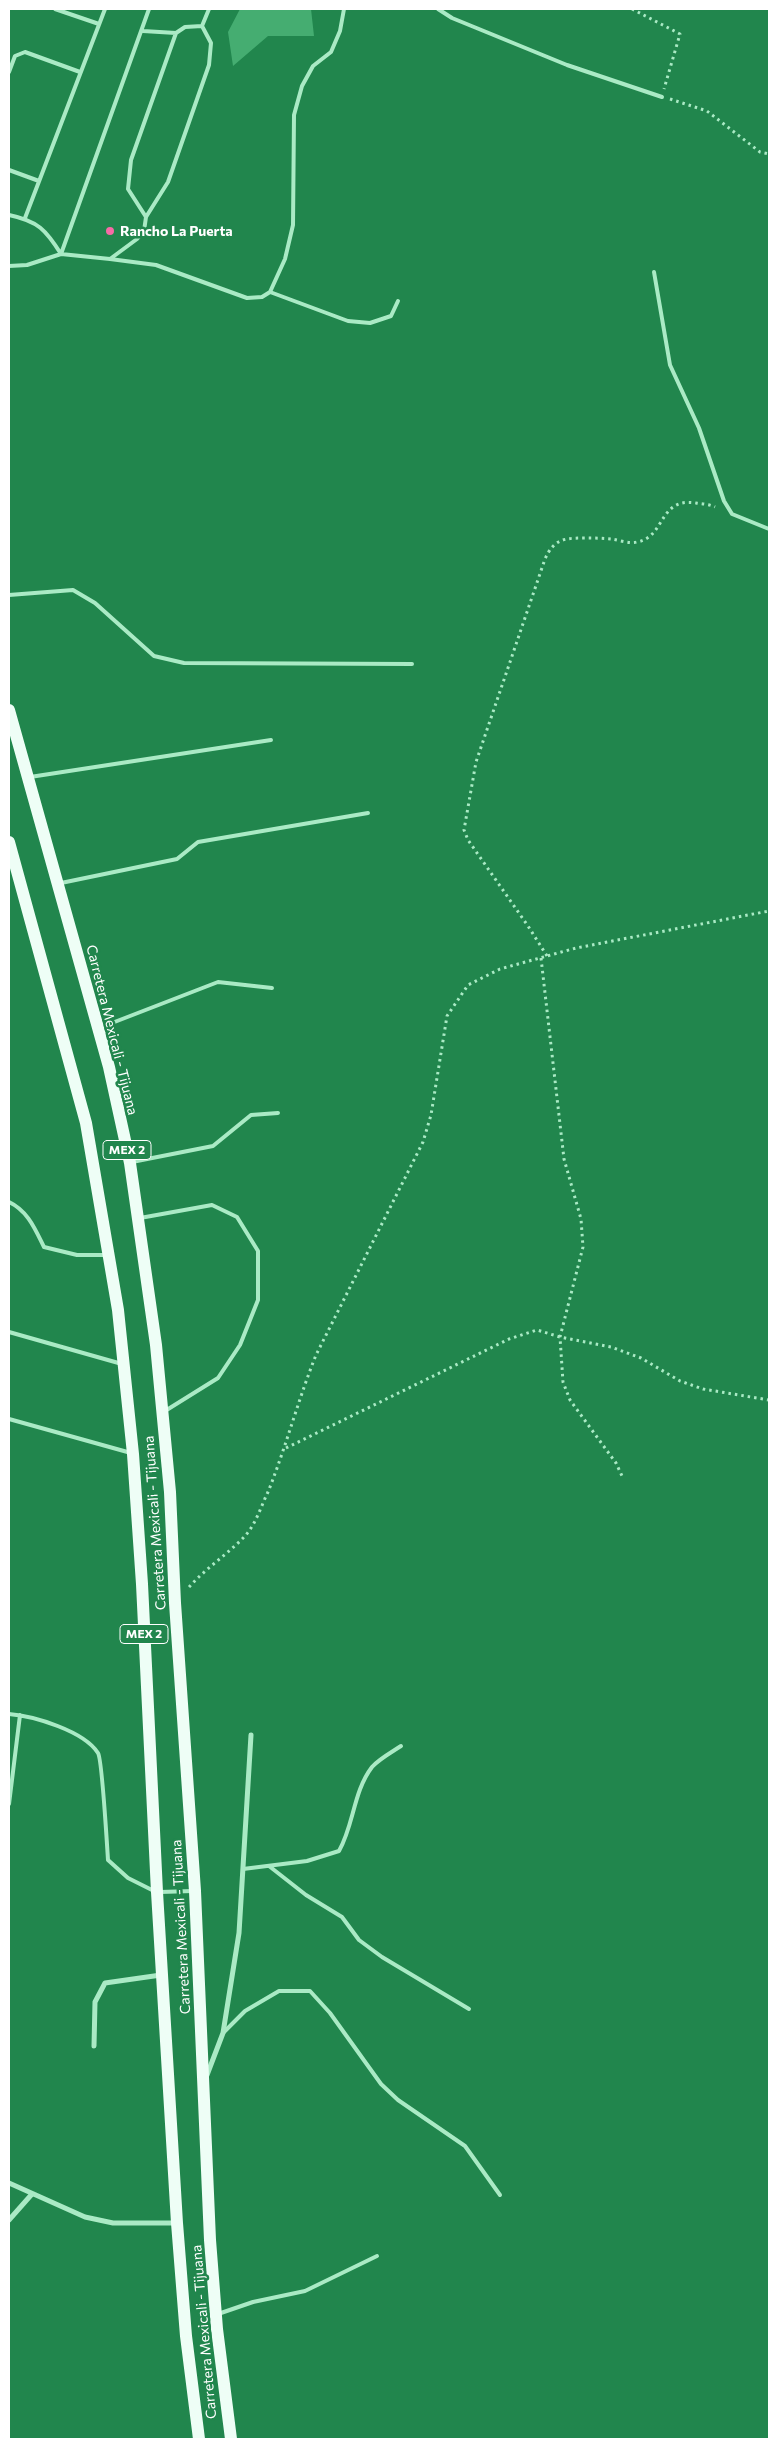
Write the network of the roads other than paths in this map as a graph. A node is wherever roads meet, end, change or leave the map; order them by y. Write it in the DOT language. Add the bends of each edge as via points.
graph roads {
  1 [pos="55,9"];
  2 [pos="105,9"];
  3 [pos="149,9"];
  4 [pos="209,9"];
  5 [pos="344,9"];
  6 [pos="438,9"];
  7 [pos="99,24"];
  8 [pos="202,26"];
  9 [pos="142,31"];
  10 [pos="176,33"];
  11 [pos="9,72"];
  12 [pos="80,72"];
  13 [pos="662,97"];
  14 [pos="9,170"];
  15 [pos="39,181"];
  16 [pos="9,215"];
  17 [pos="146,217"];
  18 [pos="25,218"];
  19 [pos="61,254"];
  20 [pos="110,259"];
  21 [pos="9,266"];
  22 [pos="654,272"];
  23 [pos="270,292"];
  24 [pos="398,301"];
  25 [pos="769,529"];
  26 [pos="9,594"];
  27 [pos="412,664"];
  28 [pos="9,710"];
  29 [pos="271,740"];
  30 [pos="28,778"];
  31 [pos="368,813"];
  32 [pos="9,842"];
  33 [pos="58,884"];
  34 [pos="272,988"];
  35 [pos="99,1028"];
  36 [pos="278,1113"];
  37 [pos="130,1163"];
  38 [pos="9,1202"];
  39 [pos="138,1218"];
  40 [pos="109,1255"];
  41 [pos="9,1332"];
  42 [pos="124,1365"];
  43 [pos="163,1412"];
  44 [pos="9,1419"];
  45 [pos="133,1454"];
  46 [pos="9,1714"];
  47 [pos="20,1715"];
  48 [pos="251,1735"];
  49 [pos="401,1746"];
  50 [pos="9,1804"];
  51 [pos="269,1866"];
  52 [pos="243,1869"];
  53 [pos="195,1891"];
  54 [pos="157,1892"];
  55 [pos="162,1975"];
  56 [pos="469,2009"];
  57 [pos="223,2033"];
  58 [pos="94,2046"];
  59 [pos="203,2085"];
  60 [pos="9,2183"];
  61 [pos="32,2194"];
  62 [pos="500,2195"];
  63 [pos="9,2220"];
  64 [pos="177,2223"];
  65 [pos="377,2256"];
  66 [pos="216,2314"];
  67 [pos="199,2439"];
  68 [pos="231,2439"];
  1 -- 7 [label="lane"];
  2 -- 7 [label="lane"];
  3 -- 9 [label="lane"];
  4 -- 8 [label="lane"];
  5 -- 23 [label="lane" via="340,31 331,52 313,66 302,86 294,114 293,225 285,260"];
  6 -- 13 [label="lane" via="452,18 567,65"];
  7 -- 12 [label="lane"];
  8 -- 10 [label="lane" via="186,27"];
  8 -- 17 [label="lane" via="211,43 209,65 168,182"];
  9 -- 10 [label="lane"];
  9 -- 19 [label="lane"];
  10 -- 17 [label="lane" via="131,160 128,189"];
  11 -- 12 [label="lane" via="15,56 25,52"];
  12 -- 15 [label="lane"];
  14 -- 15 [label="lane"];
  15 -- 18 [label="lane"];
  16 -- 18 [label="lane"];
  17 -- 20 [label="lane" via="144,230"];
  18 -- 19 [label="lane" via="48,232"];
  19 -- 20 [label="lane"];
  19 -- 21 [label="lane"];
  20 -- 23 [label="lane" via="156,265 247,298 262,298"];
  22 -- 25 [label="lane" via="670,365 699,428 717,486 732,514"];
  23 -- 24 [label="lane" via="348,321 370,323 391,316"];
  26 -- 27 [label="lane" via="73,590 95,603 154,656 184,663"];
  28 -- 30 [label="main road, Carretera Mexicali - Tijuana / MEX 2"];
  29 -- 30 [label="lane"];
  30 -- 33 [label="main road, Carretera Mexicali - Tijuana / MEX 2"];
  31 -- 33 [label="lane" via="198,842 177,859"];
  32 -- 40 [label="main road, Carretera Mexicali - Tijuana / MEX 2" via="86,1123"];
  33 -- 35 [label="main road, Carretera Mexicali - Tijuana / MEX 2"];
  34 -- 35 [label="lane" via="218,982"];
  35 -- 37 [label="main road, Carretera Mexicali - Tijuana / MEX 2"];
  36 -- 37 [label="lane" via="251,1115 213,1146"];
  37 -- 39 [label="main road, Carretera Mexicali - Tijuana / MEX 2"];
  38 -- 40 [label="lane" via="19,1207 31,1222 44,1247 77,1255"];
  39 -- 43 [label="main road, Carretera Mexicali - Tijuana / MEX 2"];
  39 -- 43 [label="lane" via="212,1205 237,1217 258,1252 258,1300 240,1345 218,1378"];
  40 -- 42 [label="main road, Carretera Mexicali - Tijuana / MEX 2"];
  41 -- 42 [label="lane"];
  42 -- 45 [label="main road, Carretera Mexicali - Tijuana / MEX 2"];
  43 -- 53 [label="main road, Carretera Mexicali - Tijuana / MEX 2"];
  44 -- 45 [label="lane"];
  45 -- 54 [label="main road, Carretera Mexicali - Tijuana / MEX 2"];
  46 -- 47 [label="lane"];
  47 -- 50 [label="lane"];
  47 -- 54 [label="lane" via="83,1737 100,1754 108,1860 128,1878"];
  48 -- 52 [label="street"];
  49 -- 51 [label="lane" via="372,1766 357,1795 339,1852 307,1861"];
  51 -- 52 [label="lane"];
  51 -- 56 [label="lane" via="306,1895 342,1917 359,1940 382,1957"];
  52 -- 57 [label="street" via="239,1933"];
  53 -- 54 [label="lane"];
  53 -- 59 [label="main road, Carretera Mexicali - Tijuana / MEX 2"];
  54 -- 55 [label="main road, Carretera Mexicali - Tijuana / MEX 2"];
  55 -- 58 [label="street" via="105,1983 95,2002"];
  55 -- 64 [label="main road, Carretera Mexicali - Tijuana / MEX 2"];
  57 -- 59 [label="street"];
  57 -- 62 [label="lane" via="245,2011 279,1991 310,1991 330,2013 381,2084 398,2100 465,2146"];
  59 -- 66 [label="main road, Carretera Mexicali - Tijuana / MEX 2"];
  60 -- 61 [label="street"];
  61 -- 63 [label="street"];
  61 -- 64 [label="street" via="85,2217 113,2223"];
  64 -- 67 [label="main road, Carretera Mexicali - Tijuana / MEX 2"];
  65 -- 66 [label="lane" via="305,2291"];
  66 -- 68 [label="main road, Carretera Mexicali - Tijuana / MEX 2"];
}
